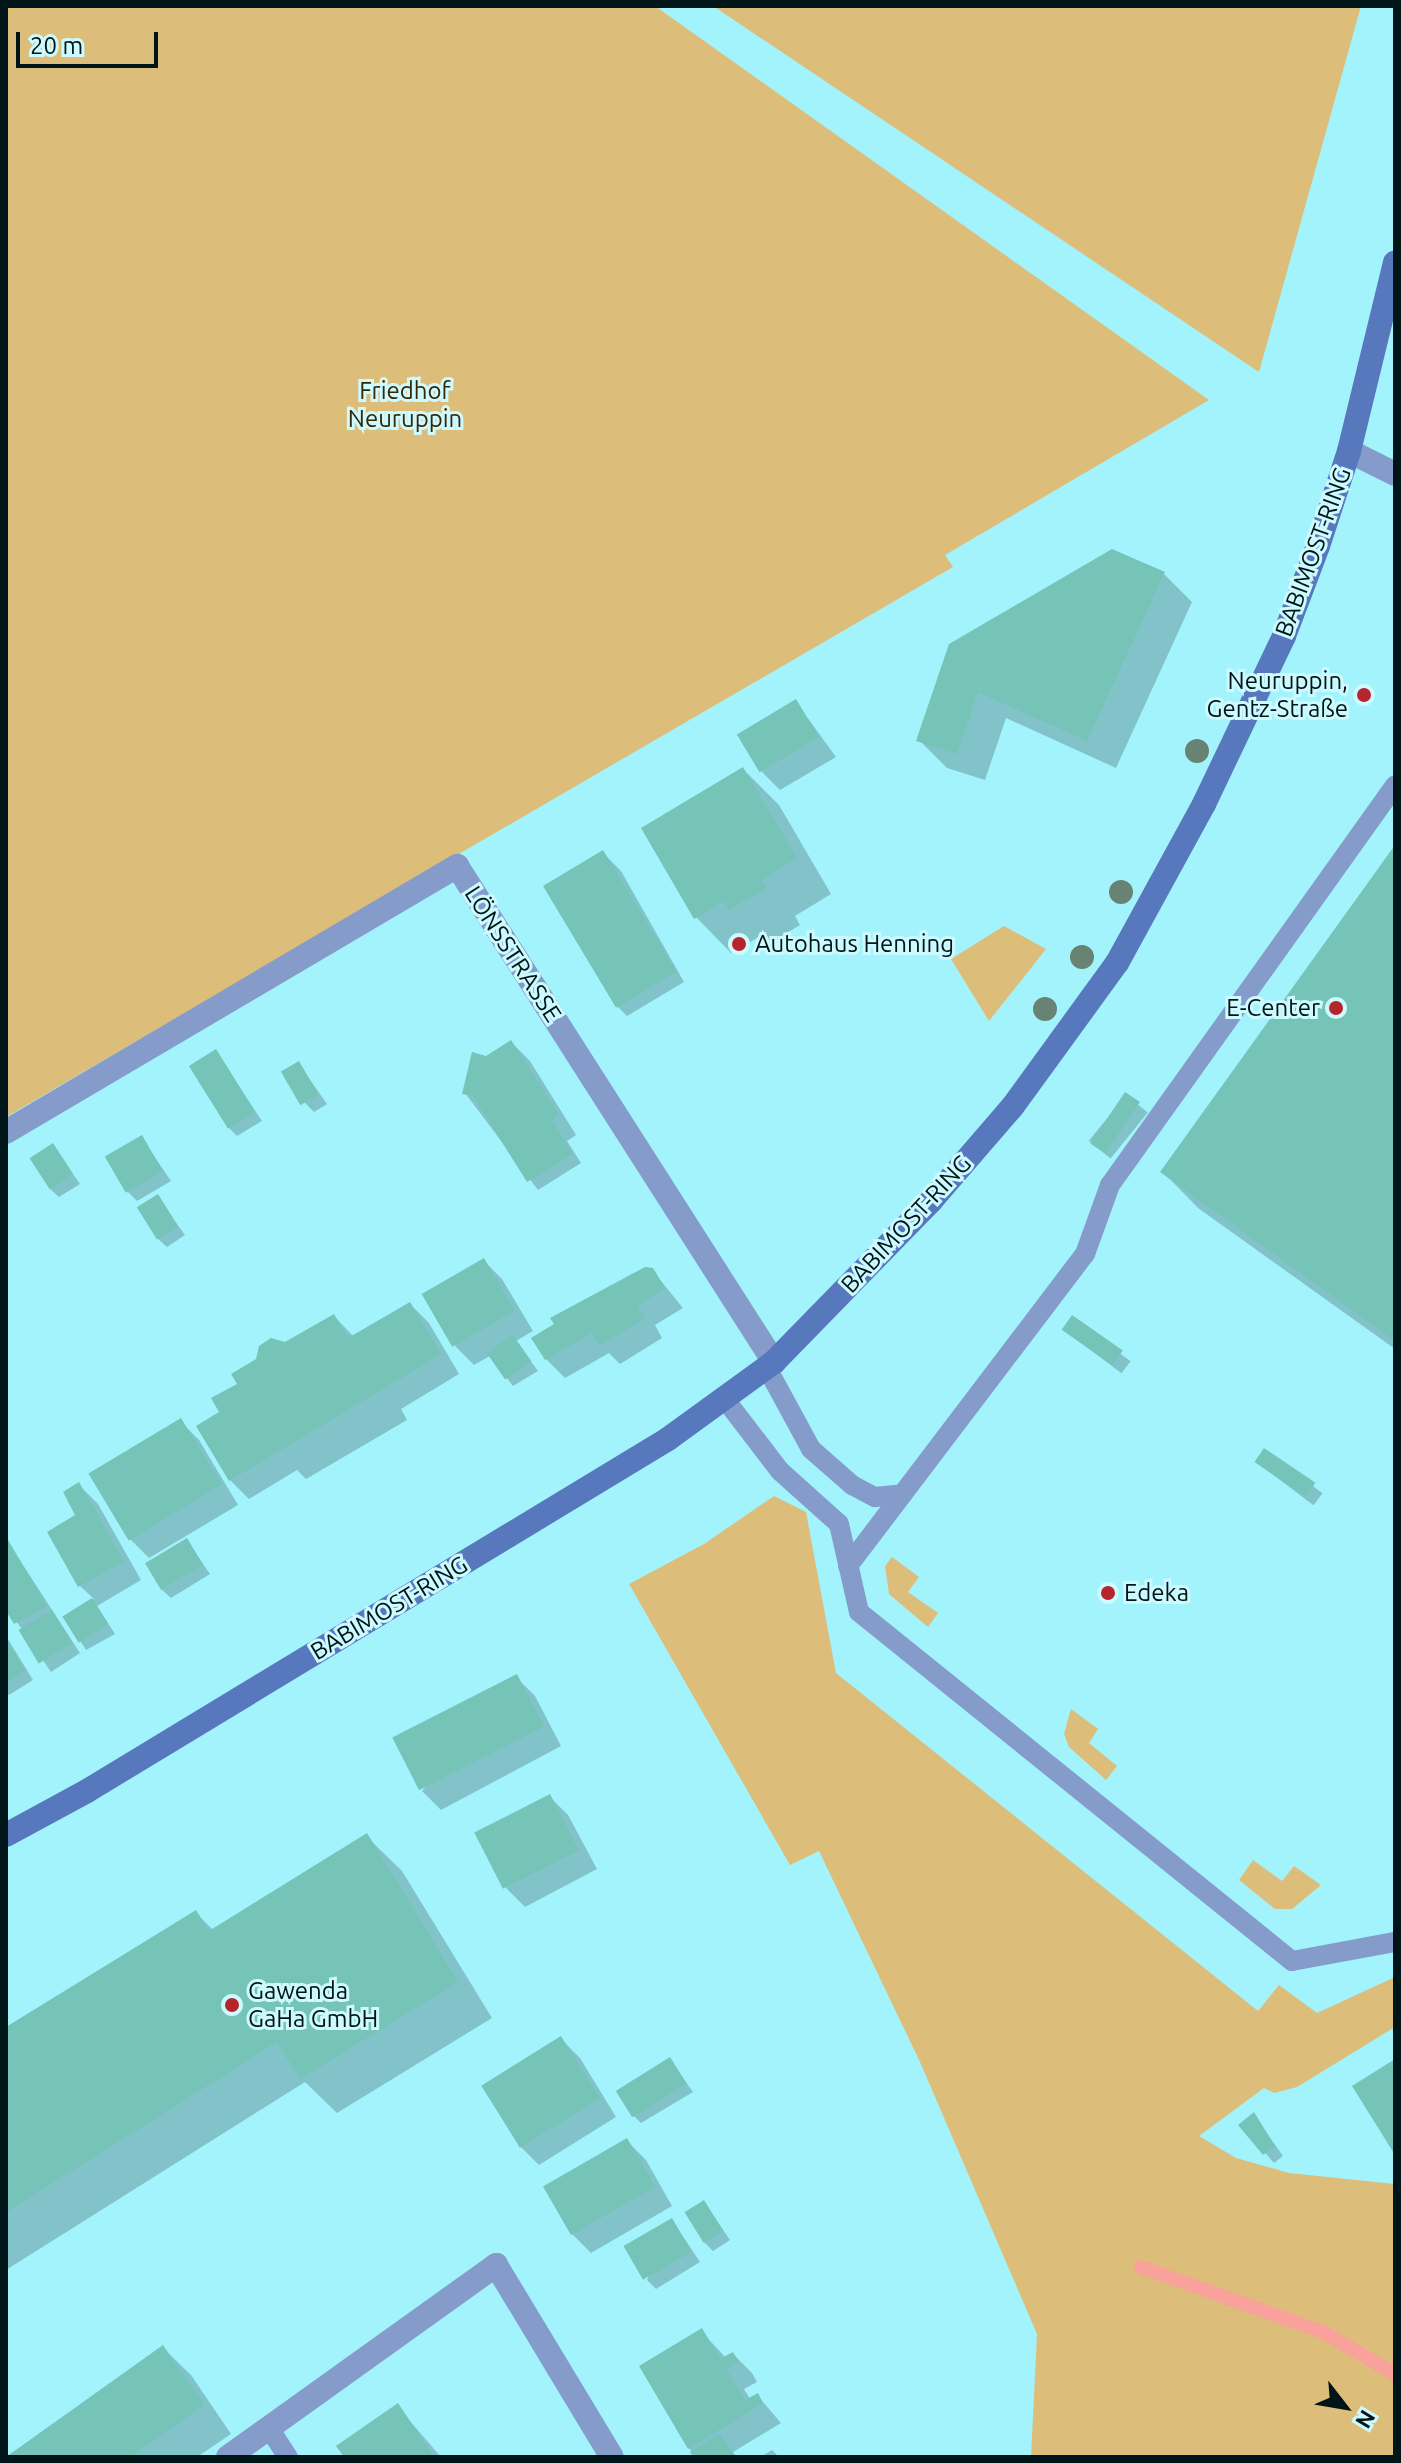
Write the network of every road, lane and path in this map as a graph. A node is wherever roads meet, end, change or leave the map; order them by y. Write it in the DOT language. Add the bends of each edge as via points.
graph roads {
  1 [pos="1395,263"];
  2 [pos="1349,451"];
  3 [pos="1395,474"];
  4 [pos="1395,785"];
  5 [pos="6,1132"];
  6 [pos="770,1365"];
  7 [pos="724,1398"];
  8 [pos="903,1494"];
  9 [pos="848,1566"];
  10 [pos="6,1835"];
  11 [pos="1395,1942"];
  12 [pos="269,2428"];
  13 [pos="228,2457"];
  14 [pos="288,2457"];
  15 [pos="612,2457"];
  1 -- 2 [label="main road, BABIMOST-RING"];
  2 -- 3 [label="street"];
  2 -- 6 [label="main road, BABIMOST-RING" via="1284,636 1204,804 1117,963 993,1130"];
  4 -- 8 [label="lane" via="1110,1185 1085,1254"];
  5 -- 6 [label="street, LÖNSSTRASSE" via="457,866"];
  6 -- 7 [label="main road, BABIMOST-RING"];
  6 -- 8 [label="lane" via="811,1449 852,1485 875,1497"];
  7 -- 9 [label="lane" via="780,1471 839,1524"];
  7 -- 10 [label="main road, BABIMOST-RING" via="668,1439 101,1783"];
  8 -- 9 [label="lane"];
  9 -- 11 [label="lane" via="859,1612 1292,1961"];
  12 -- 13 [label="street"];
  12 -- 14 [label="lane"];
  12 -- 15 [label="street" via="496,2265"];
}
